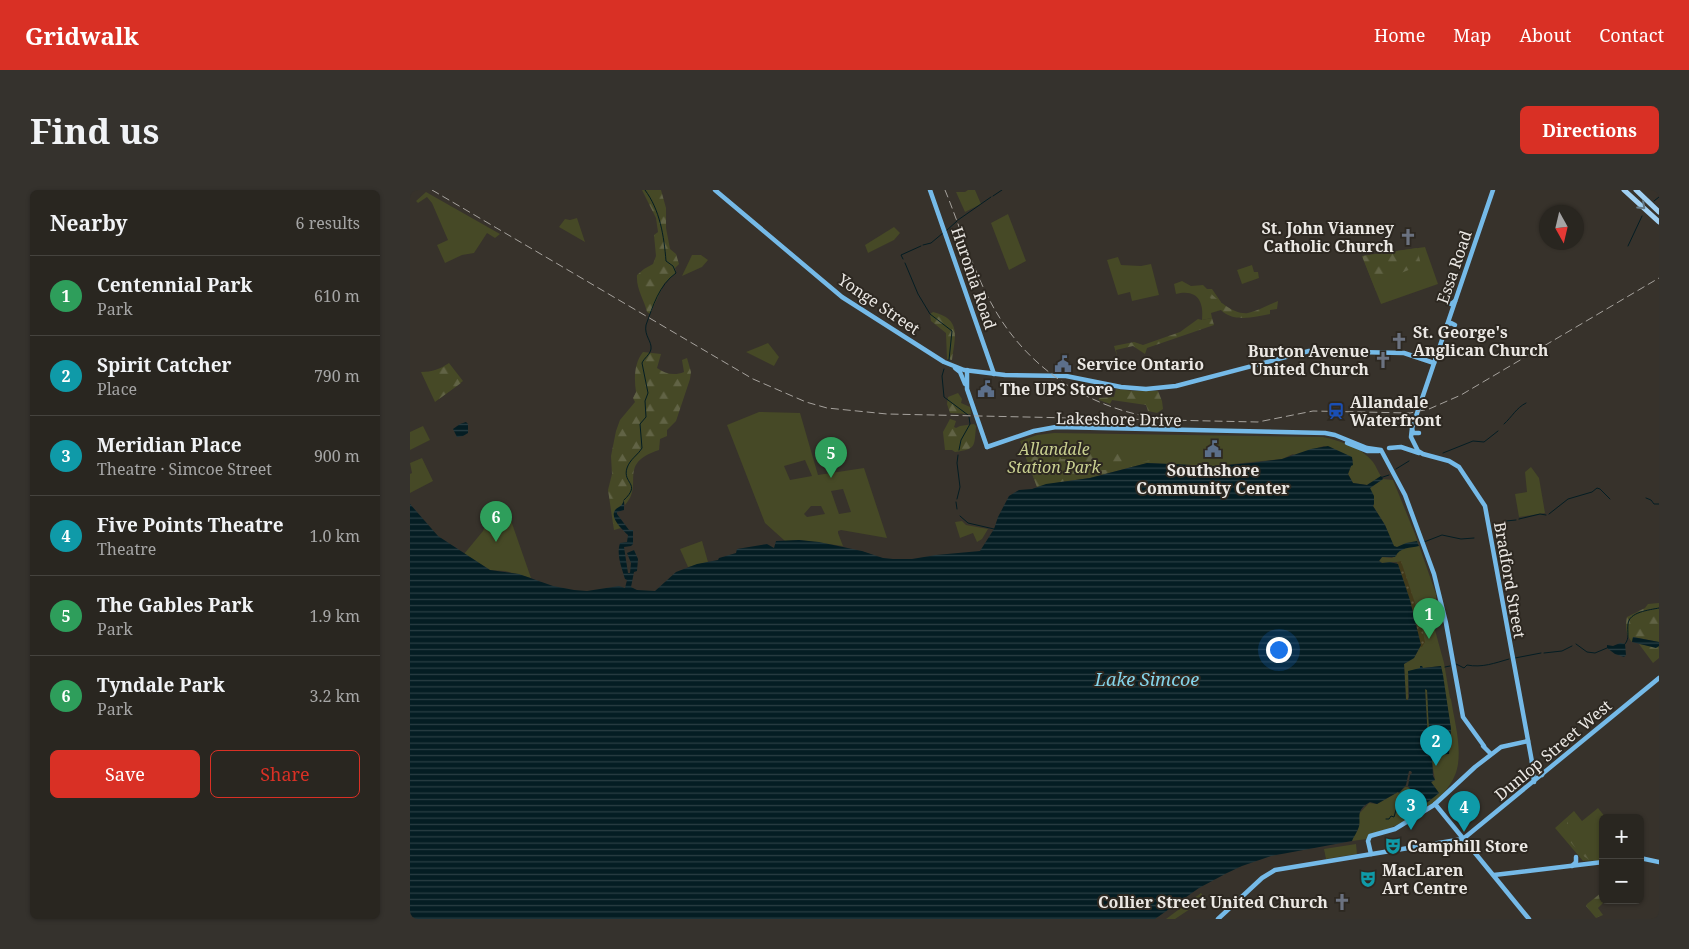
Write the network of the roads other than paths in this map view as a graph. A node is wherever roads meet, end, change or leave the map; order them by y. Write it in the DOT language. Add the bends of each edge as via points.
graph roads {
  1 [pos="715,190"];
  2 [pos="930,190"];
  3 [pos="1493,190"];
  4 [pos="1624,190"];
  5 [pos="1636,190"];
  6 [pos="1659,212"];
  7 [pos="1659,222"];
  8 [pos="1455,301"];
  9 [pos="1447,302"];
  10 [pos="1447,325"];
  11 [pos="1455,325"];
  12 [pos="1434,363"];
  13 [pos="954,367"];
  14 [pos="967,370"];
  15 [pos="994,374"];
  16 [pos="966,385"];
  17 [pos="1412,428"];
  18 [pos="1419,433"];
  19 [pos="984,441"];
  20 [pos="994,444"];
  21 [pos="986,447"];
  22 [pos="1389,448"];
  23 [pos="1381,450"];
  24 [pos="1420,453"];
  25 [pos="1393,472"];
  26 [pos="1422,542"];
  27 [pos="1659,678"];
  28 [pos="1465,722"];
  29 [pos="1528,741"];
  30 [pos="1491,754"];
  31 [pos="1532,762"];
  32 [pos="1542,775"];
  33 [pos="1534,782"];
  34 [pos="1434,805"];
  35 [pos="1463,839"];
  36 [pos="1371,854"];
  37 [pos="1576,858"];
  38 [pos="1644,859"];
  39 [pos="1659,862"];
  40 [pos="1599,863"];
  41 [pos="1518,865"];
  42 [pos="1572,866"];
  43 [pos="1517,872"];
  44 [pos="1503,874"];
  45 [pos="1494,875"];
  46 [pos="1499,881"];
  47 [pos="1218,919"];
  48 [pos="1530,919"];
  1 -- 13 [label="main road, Yonge Street" via="850,301"];
  2 -- 15 [label="main road, Huronia Road"];
  3 -- 8 [label="main road, Essa Road"];
  4 -- 7 [label="highway, one-way"];
  5 -- 6 [label="highway"];
  8 -- 9 [label="main road"];
  8 -- 10 [label="main road, Essa Road"];
  10 -- 11 [label="main road"];
  10 -- 12 [label="main road, Essa Road"];
  12 -- 15 [label="main road, Yonge Street" via="1404,352 1309,351 1176,386 1146,389 1072,376"];
  12 -- 17 [label="main road, Essa Road"];
  13 -- 14 [label="main road, Yonge Street"];
  13 -- 16 [label="main road"];
  14 -- 15 [label="main road, Yonge Street"];
  14 -- 16 [label="main road"];
  16 -- 19 [label="main road"];
  17 -- 18 [label="main road" via="1413,433"];
  17 -- 24 [label="main road, Essa Road" via="1411,437"];
  19 -- 20 [label="main road"];
  19 -- 21 [label="main road"];
  20 -- 21 [label="main road, Lakeshore Drive"];
  20 -- 23 [label="main road, Lakeshore Drive" via="1050,427 1117,428 1324,433"];
  21 -- 23 [label="main road, Lakeshore Drive" via="1058,430 1320,436 1344,441 1367,451"];
  22 -- 24 [label="main road, Bradford Street" via="1401,447"];
  23 -- 25 [label="main road"];
  23 -- 25 [label="main road"];
  24 -- 29 [label="main road, Bradford Street" via="1459,467 1485,506"];
  25 -- 26 [label="main road"];
  26 -- 28 [label="main road" via="1440,598"];
  26 -- 28 [label="main road"];
  27 -- 32 [label="main road, Dunlop Street West"];
  28 -- 30 [label="main road"];
  29 -- 30 [label="main road" via="1501,747"];
  29 -- 31 [label="main road, Bradford Street"];
  30 -- 34 [label="main road"];
  31 -- 32 [label="main road"];
  31 -- 33 [label="main road, Bradford Street"];
  32 -- 33 [label="main road, Dunlop Street West"];
  33 -- 35 [label="main road, Dunlop Street West"];
  34 -- 35 [label="main road"];
  34 -- 36 [label="main road" via="1395,829 1371,835 1368,839"];
  35 -- 36 [label="main road"];
  35 -- 45 [label="main road"];
  36 -- 47 [label="main road" via="1273,870"];
  37 -- 42 [label="main road"];
  38 -- 39 [label="main road"];
  40 -- 42 [label="main road"];
  41 -- 43 [label="main road"];
  42 -- 43 [label="main road"];
  43 -- 44 [label="main road"];
  44 -- 45 [label="main road"];
  44 -- 46 [label="main road"];
  45 -- 46 [label="main road"];
  46 -- 48 [label="main road"];
}
